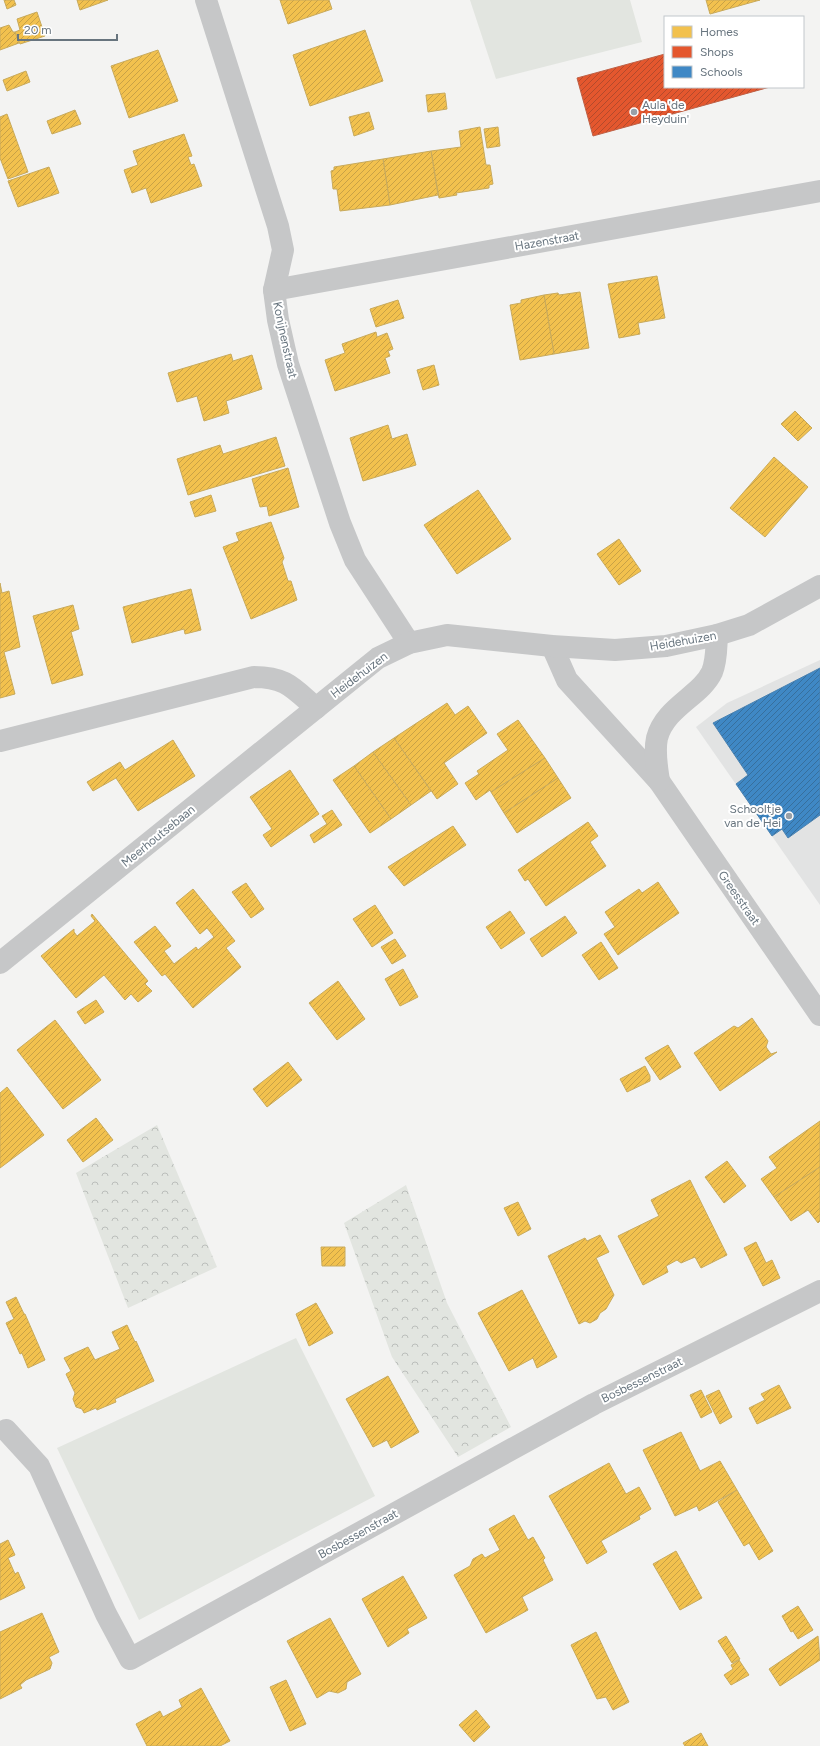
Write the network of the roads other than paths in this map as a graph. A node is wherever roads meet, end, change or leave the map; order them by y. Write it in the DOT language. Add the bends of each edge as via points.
graph roads {
  1 [pos="206,0"];
  2 [pos="820,191"];
  3 [pos="274,290"];
  4 [pos="820,586"];
  5 [pos="717,635"];
  6 [pos="409,643"];
  7 [pos="552,646"];
  8 [pos="316,708"];
  9 [pos="0,741"];
  10 [pos="659,781"];
  11 [pos="0,963"];
  12 [pos="820,1015"];
  13 [pos="820,1291"];
  14 [pos="6,1430"];
  1 -- 3 [label="street, Konijnenstraat" via="278,226 283,250"];
  2 -- 3 [label="street, Hazenstraat"];
  3 -- 6 [label="street, Konijnenstraat" via="288,364 340,523 355,560"];
  4 -- 5 [label="street, Heidehuizen" via="749,625"];
  5 -- 7 [label="street, Heidehuizen" via="666,646 615,650"];
  5 -- 10 [label="street, Greesstraat" via="716,660 711,673 668,718 660,730 655,752"];
  6 -- 7 [label="street, Heidehuizen" via="447,635"];
  6 -- 8 [label="street, Heidehuizen" via="378,658"];
  7 -- 10 [label="street, Greesstraat" via="567,680"];
  8 -- 9 [label="street" via="288,684 271,677 254,677"];
  8 -- 11 [label="street, Meerhoutsebaan"];
  10 -- 12 [label="street, Greesstraat"];
  13 -- 14 [label="street, Bosbessenstraat" via="594,1404 130,1659 106,1614 39,1466"];
}
